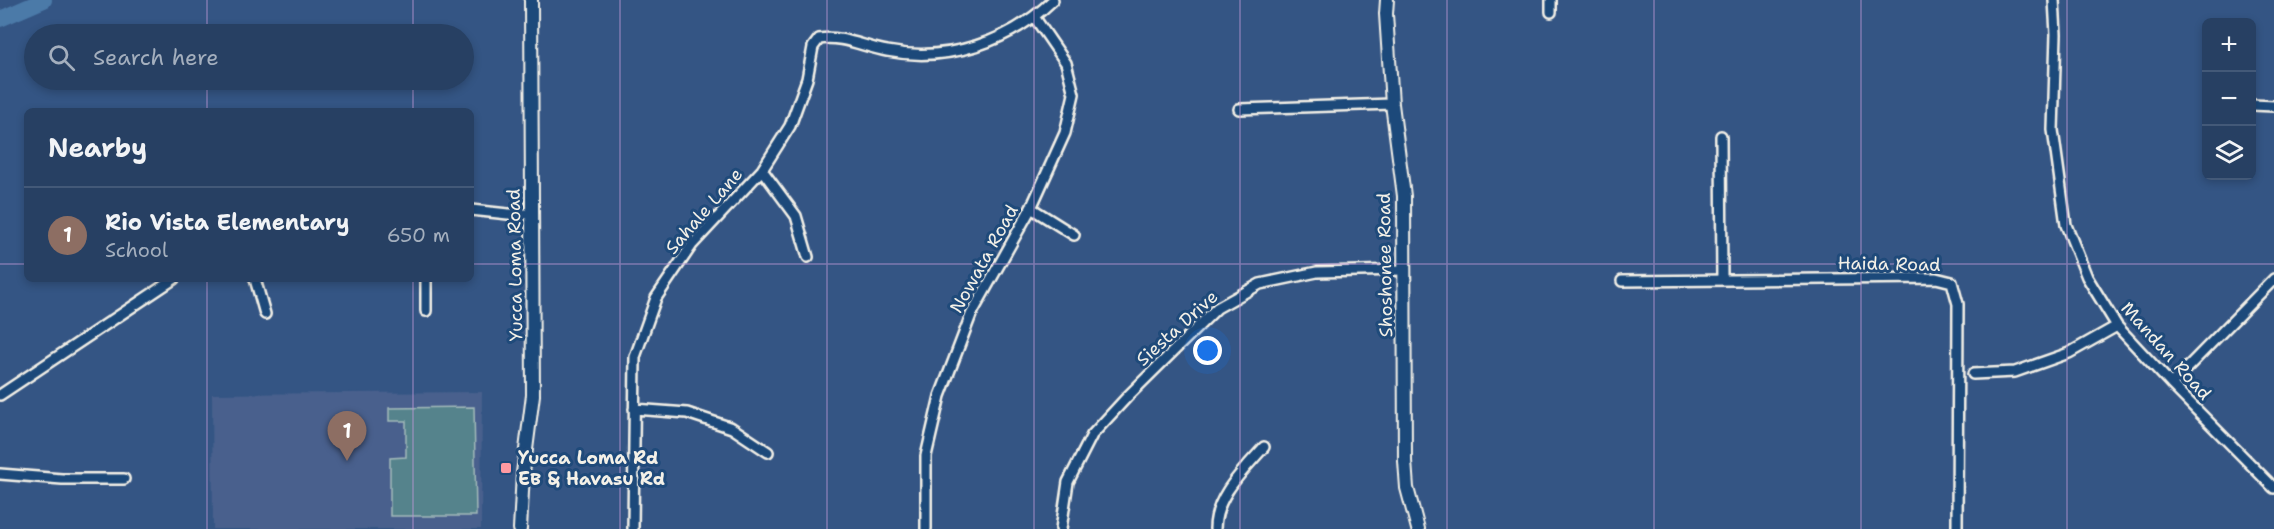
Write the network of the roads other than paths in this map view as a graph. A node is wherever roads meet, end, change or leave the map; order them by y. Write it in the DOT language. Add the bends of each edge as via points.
graph roads {
  1 [pos="531,0"];
  2 [pos="1053,0"];
  3 [pos="1387,0"];
  4 [pos="1551,0"];
  5 [pos="2054,0"];
  6 [pos="1551,12"];
  7 [pos="1035,18"];
  8 [pos="1392,104"];
  9 [pos="2256,105"];
  10 [pos="2274,106"];
  11 [pos="1239,109"];
  12 [pos="1721,136"];
  13 [pos="762,170"];
  14 [pos="1031,208"];
  15 [pos="474,210"];
  16 [pos="532,214"];
  17 [pos="1074,235"];
  18 [pos="808,257"];
  19 [pos="1403,270"];
  20 [pos="2274,279"];
  21 [pos="1722,280"];
  22 [pos="1622,281"];
  23 [pos="170,282"];
  24 [pos="256,282"];
  25 [pos="426,282"];
  26 [pos="426,310"];
  27 [pos="265,314"];
  28 [pos="2117,326"];
  29 [pos="1973,375"];
  30 [pos="2171,384"];
  31 [pos="0,395"];
  32 [pos="634,409"];
  33 [pos="1264,447"];
  34 [pos="768,452"];
  35 [pos="0,474"];
  36 [pos="124,479"];
  37 [pos="2274,488"];
  38 [pos="520,529"];
  39 [pos="633,529"];
  40 [pos="926,529"];
  41 [pos="1061,529"];
  42 [pos="1215,529"];
  43 [pos="1418,529"];
  44 [pos="1958,529"];
  1 -- 16 [label="street, Yucca Loma Road"];
  2 -- 7 [label="street"];
  3 -- 8 [label="street, Shoshonee Road"];
  4 -- 6 [label="street"];
  5 -- 28 [label="street, Mandan Road" via="2053,130 2066,225 2087,277"];
  7 -- 13 [label="street, Sahale Lane" via="982,44 942,53 888,51 832,37 819,39 813,46 795,116"];
  7 -- 14 [label="street, Nowata Road" via="1066,63 1074,94 1065,133"];
  8 -- 11 [label="street"];
  8 -- 19 [label="street, Shoshonee Road" via="1404,196"];
  9 -- 10 [label="street"];
  12 -- 21 [label="street"];
  13 -- 18 [label="street" via="796,216"];
  13 -- 32 [label="street, Sahale Lane" via="692,245 656,298 635,357"];
  14 -- 17 [label="street"];
  14 -- 40 [label="street, Nowata Road" via="971,315 940,396 926,456"];
  15 -- 16 [label="street"];
  16 -- 38 [label="street, Yucca Loma Road" via="533,395"];
  19 -- 41 [label="street, Siesta Drive" via="1317,272 1260,284 1217,308 1092,435 1068,482"];
  19 -- 43 [label="street, Shoshonee Road" via="1405,461 1407,488"];
  20 -- 30 [label="street"];
  21 -- 22 [label="street, Haida Road"];
  21 -- 44 [label="street, Haida Road" via="1936,278 1952,282 1958,304"];
  23 -- 31 [label="street"];
  24 -- 27 [label="street"];
  25 -- 26 [label="street"];
  28 -- 29 [label="street" via="2069,353 2014,372"];
  28 -- 30 [label="street, Mandan Road"];
  30 -- 37 [label="street, Mandan Road"];
  32 -- 34 [label="street" via="687,413 732,428"];
  32 -- 39 [label="street, Sahale Lane"];
  33 -- 42 [label="street" via="1224,495"];
  35 -- 36 [label="street"];
}
